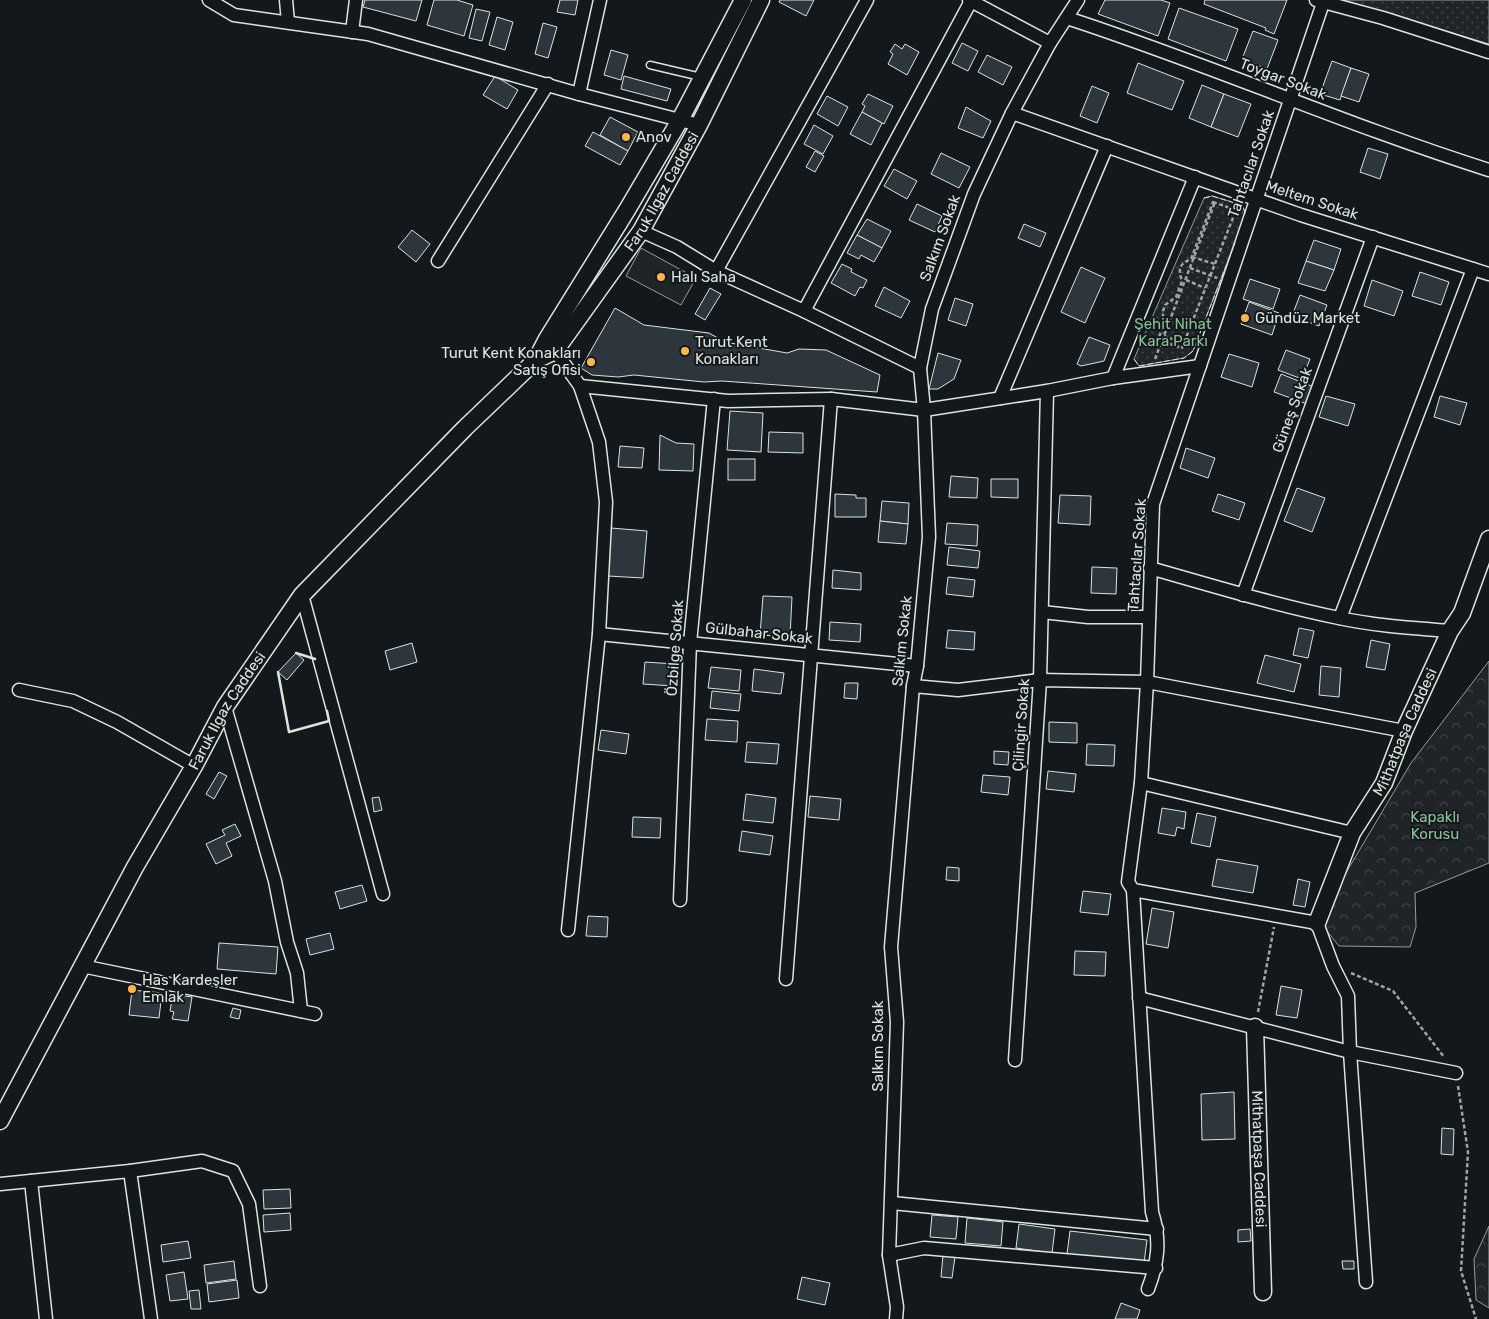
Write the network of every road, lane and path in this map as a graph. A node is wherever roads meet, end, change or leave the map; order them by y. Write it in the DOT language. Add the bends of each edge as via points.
graph roads {
  1 [pos="209,0"];
  2 [pos="286,0"];
  3 [pos="356,0"];
  4 [pos="600,0"];
  5 [pos="743,0"];
  6 [pos="761,0"];
  7 [pos="866,0"];
  8 [pos="1078,0"];
  9 [pos="970,1"];
  10 [pos="1321,1"];
  11 [pos="1067,18"];
  12 [pos="288,22"];
  13 [pos="352,32"];
  14 [pos="1050,43"];
  15 [pos="1489,52"];
  16 [pos="650,65"];
  17 [pos="702,77"];
  18 [pos="548,84"];
  19 [pos="580,94"];
  20 [pos="1290,100"];
  21 [pos="1012,113"];
  22 [pos="680,120"];
  23 [pos="699,125"];
  24 [pos="1107,146"];
  25 [pos="1489,170"];
  26 [pos="1195,177"];
  27 [pos="1257,199"];
  28 [pos="1215,202"];
  29 [pos="641,231"];
  30 [pos="1373,237"];
  31 [pos="1193,257"];
  32 [pos="438,261"];
  33 [pos="1215,264"];
  34 [pos="1189,268"];
  35 [pos="1473,269"];
  36 [pos="716,271"];
  37 [pos="1489,274"];
  38 [pos="1210,276"];
  39 [pos="1185,280"];
  40 [pos="1228,282"];
  41 [pos="1205,288"];
  42 [pos="804,311"];
  43 [pos="1162,335"];
  44 [pos="1161,341"];
  45 [pos="1184,343"];
  46 [pos="555,351"];
  47 [pos="536,360"];
  48 [pos="1200,366"];
  49 [pos="920,368"];
  50 [pos="1151,373"];
  51 [pos="1113,378"];
  52 [pos="580,386"];
  53 [pos="1047,390"];
  54 [pos="1000,398"];
  55 [pos="714,399"];
  56 [pos="831,400"];
  57 [pos="924,410"];
  58 [pos="1489,540"];
  59 [pos="1150,568"];
  60 [pos="302,595"];
  61 [pos="1243,595"];
  62 [pos="1042,612"];
  63 [pos="1149,617"];
  64 [pos="1340,618"];
  65 [pos="1450,631"];
  66 [pos="599,634"];
  67 [pos="690,643"];
  68 [pos="811,655"];
  69 [pos="917,666"];
  70 [pos="1040,680"];
  71 [pos="1147,682"];
  72 [pos="913,686"];
  73 [pos="19,690"];
  74 [pos="225,707"];
  75 [pos="1404,731"];
  76 [pos="194,766"];
  77 [pos="1141,783"];
  78 [pos="1352,833"];
  79 [pos="1132,890"];
  80 [pos="383,894"];
  81 [pos="680,900"];
  82 [pos="1276,916"];
  83 [pos="1317,922"];
  84 [pos="568,930"];
  85 [pos="82,966"];
  86 [pos="1333,966"];
  87 [pos="786,979"];
  88 [pos="1139,998"];
  89 [pos="301,1011"];
  90 [pos="315,1014"];
  91 [pos="1255,1027"];
  92 [pos="1350,1052"];
  93 [pos="1015,1060"];
  94 [pos="1456,1073"];
  95 [pos="0,1121"];
  96 [pos="130,1171"];
  97 [pos="31,1182"];
  98 [pos="0,1184"];
  99 [pos="892,1203"];
  100 [pos="1157,1229"];
  101 [pos="889,1255"];
  102 [pos="1156,1268"];
  103 [pos="1366,1282"];
  104 [pos="260,1286"];
  105 [pos="1148,1289"];
  106 [pos="1263,1292"];
  107 [pos="46,1319"];
  108 [pos="151,1319"];
  109 [pos="896,1319"];
  110 [pos="1476,1319"];
  1 -- 12 [label="street" via="234,15"];
  2 -- 12 [label="street"];
  3 -- 13 [label="street"];
  4 -- 19 [label="street"];
  5 -- 17 [label="street, Faruk Ilgaz Caddesi"];
  6 -- 23 [label="street, Faruk Ilgaz Caddesi"];
  7 -- 36 [label="street"];
  8 -- 11 [label="street, Salkım Sokak"];
  9 -- 14 [label="street"];
  9 -- 42 [label="street"];
  10 -- 15 [label="street"];
  10 -- 20 [label="street, Tahtacılar Sokak"];
  11 -- 14 [label="street, Salkım Sokak"];
  11 -- 20 [label="street, Toygar Sokak" via="1135,40"];
  12 -- 13 [label="street"];
  13 -- 18 [label="street"];
  14 -- 21 [label="street, Salkım Sokak"];
  16 -- 17 [label="lane"];
  17 -- 22 [label="street, Faruk Ilgaz Caddesi"];
  18 -- 19 [label="street"];
  18 -- 32 [label="street"];
  19 -- 22 [label="street"];
  20 -- 25 [label="street, Toygar Sokak"];
  20 -- 27 [label="street, Tahtacılar Sokak"];
  21 -- 24 [label="street, Meltem Sokak"];
  21 -- 49 [label="street, Salkım Sokak" via="974,194 932,309"];
  22 -- 23 [label="street"];
  22 -- 47 [label="street, Faruk Ilgaz Caddesi"];
  23 -- 29 [label="street, Faruk Ilgaz Caddesi"];
  24 -- 26 [label="street, Meltem Sokak"];
  24 -- 54 [label="street"];
  26 -- 27 [label="street, Meltem Sokak"];
  26 -- 51 [label="street"];
  27 -- 30 [label="street, Meltem Sokak"];
  27 -- 40 [label="street, Tahtacılar Sokak"];
  28 -- 31 [label="path"];
  29 -- 36 [label="street" via="677,247"];
  29 -- 46 [label="street, Faruk Ilgaz Caddesi"];
  30 -- 35 [label="street, Meltem Sokak"];
  30 -- 61 [label="street, Güneş Sokak"];
  31 -- 33 [label="path"];
  31 -- 33 [label="path" via="1213,202 1236,210"];
  31 -- 34 [label="path"];
  31 -- 43 [label="path" via="1182,263 1179,271 1182,281 1176,297 1162,311"];
  33 -- 38 [label="path"];
  34 -- 38 [label="path"];
  34 -- 39 [label="path"];
  35 -- 37 [label="street, Meltem Sokak"];
  35 -- 64 [label="street"];
  36 -- 42 [label="street"];
  38 -- 40 [label="path"];
  38 -- 41 [label="path"];
  39 -- 41 [label="path"];
  39 -- 43 [label="path"];
  40 -- 48 [label="street, Tahtacılar Sokak"];
  41 -- 45 [label="path"];
  42 -- 49 [label="street"];
  43 -- 44 [label="path"];
  43 -- 45 [label="path"];
  44 -- 45 [label="path" via="1182,348"];
  44 -- 50 [label="path"];
  46 -- 47 [label="street, Faruk Ilgaz Caddesi"];
  46 -- 52 [label="street"];
  47 -- 60 [label="street, Faruk Ilgaz Caddesi"];
  48 -- 50 [label="street"];
  48 -- 59 [label="street, Tahtacılar Sokak" via="1153,504"];
  49 -- 57 [label="street, Salkım Sokak"];
  50 -- 51 [label="street"];
  51 -- 53 [label="street"];
  52 -- 55 [label="street"];
  52 -- 66 [label="street" via="599,442 606,502"];
  53 -- 54 [label="street"];
  53 -- 62 [label="street, Çilingir Sokak"];
  54 -- 57 [label="street"];
  55 -- 56 [label="street"];
  55 -- 67 [label="street, Özbilge Sokak"];
  56 -- 57 [label="street"];
  56 -- 68 [label="street"];
  57 -- 69 [label="street, Salkım Sokak" via="929,537"];
  58 -- 65 [label="street, Mithatpaşa Caddesi" via="1462,613"];
  59 -- 61 [label="street"];
  59 -- 63 [label="street, Tahtacılar Sokak"];
  60 -- 74 [label="street, Faruk Ilgaz Caddesi"];
  60 -- 80 [label="street"];
  61 -- 64 [label="street"];
  62 -- 63 [label="street" via="1088,617"];
  62 -- 70 [label="street, Çilingir Sokak"];
  63 -- 71 [label="street, Tahtacılar Sokak"];
  64 -- 65 [label="street"];
  65 -- 75 [label="street, Mithatpaşa Caddesi"];
  66 -- 67 [label="street, Gülbahar Sokak"];
  66 -- 84 [label="street"];
  67 -- 68 [label="street, Gülbahar Sokak"];
  67 -- 81 [label="street, Özbilge Sokak"];
  68 -- 69 [label="street, Gülbahar Sokak"];
  68 -- 87 [label="street"];
  69 -- 72 [label="street, Salkım Sokak"];
  70 -- 71 [label="street"];
  70 -- 72 [label="street" via="958,690"];
  70 -- 93 [label="street, Çilingir Sokak"];
  71 -- 75 [label="street"];
  71 -- 77 [label="street, Tahtacılar Sokak"];
  72 -- 99 [label="street, Salkım Sokak" via="891,947 897,1022"];
  73 -- 76 [label="street" via="72,701 117,722"];
  74 -- 76 [label="street, Faruk Ilgaz Caddesi"];
  74 -- 89 [label="street" via="275,882 297,973"];
  75 -- 78 [label="street, Mithatpaşa Caddesi" via="1384,782"];
  76 -- 85 [label="street, Faruk Ilgaz Caddesi"];
  77 -- 78 [label="street"];
  77 -- 79 [label="street, Tahtacılar Sokak" via="1128,882"];
  78 -- 83 [label="street, Mithatpaşa Caddesi"];
  79 -- 82 [label="street"];
  79 -- 88 [label="street, Tahtacılar Sokak"];
  82 -- 83 [label="street"];
  82 -- 91 [label="path"];
  83 -- 86 [label="street"];
  85 -- 89 [label="street"];
  85 -- 95 [label="street, Faruk Ilgaz Caddesi"];
  86 -- 92 [label="street" via="1348,996"];
  86 -- 94 [label="path" via="1393,991"];
  88 -- 91 [label="street"];
  88 -- 100 [label="street, Tahtacılar Sokak" via="1152,1212"];
  89 -- 90 [label="street"];
  91 -- 92 [label="street"];
  91 -- 106 [label="street, Mithatpaşa Caddesi"];
  92 -- 94 [label="street"];
  92 -- 103 [label="street"];
  94 -- 110 [label="path" via="1468,1152 1461,1271"];
  96 -- 97 [label="street"];
  96 -- 104 [label="street" via="202,1161 234,1171 249,1204"];
  96 -- 108 [label="street"];
  97 -- 98 [label="street"];
  97 -- 107 [label="street"];
  99 -- 100 [label="street"];
  99 -- 101 [label="street, Salkım Sokak"];
  100 -- 102 [label="street, Tahtacılar Sokak"];
  101 -- 102 [label="street" via="924,1248"];
  101 -- 109 [label="street, Salkım Sokak"];
  102 -- 105 [label="street, Tahtacılar Sokak"];
}
